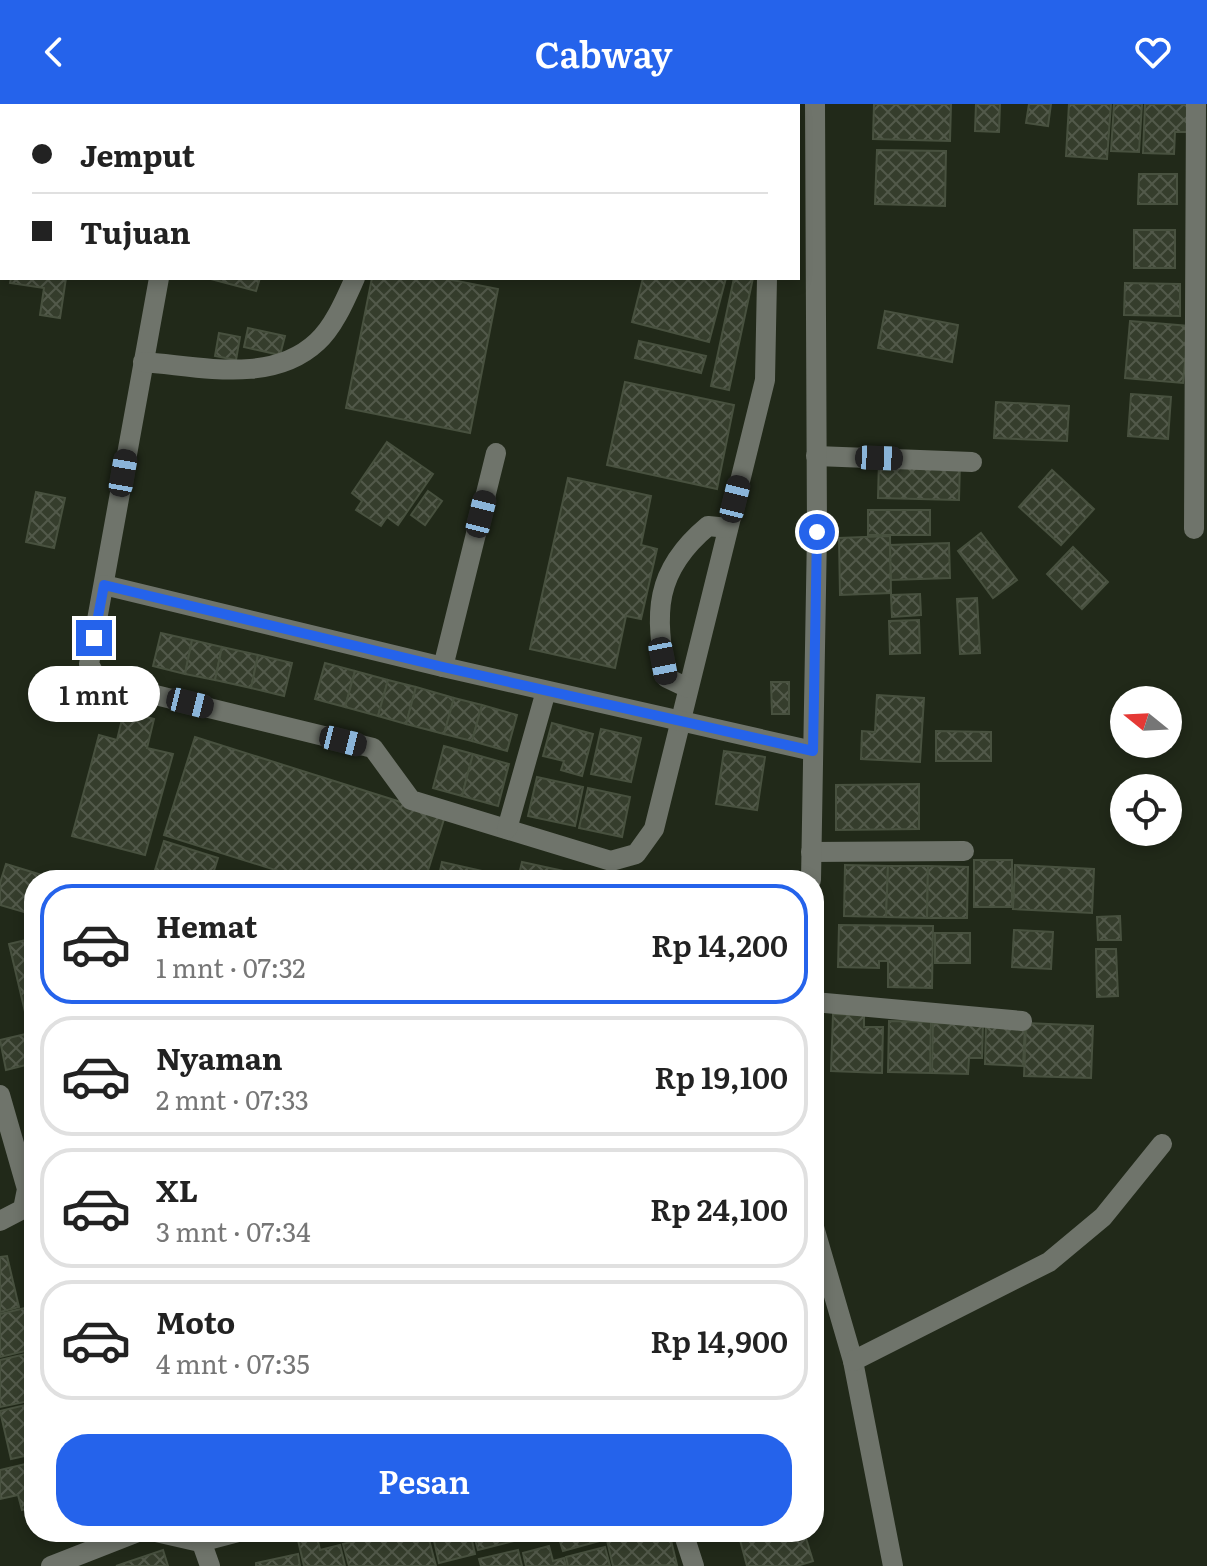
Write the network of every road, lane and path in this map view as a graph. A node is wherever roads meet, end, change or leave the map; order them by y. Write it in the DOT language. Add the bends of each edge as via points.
graph roads {
  1 [pos="815,104"];
  2 [pos="1196,104"];
  3 [pos="159,280"];
  4 [pos="354,280"];
  5 [pos="767,280"];
  6 [pos="143,362"];
  7 [pos="496,453"];
  8 [pos="816,456"];
  9 [pos="972,462"];
  10 [pos="728,528"];
  11 [pos="1194,529"];
  12 [pos="104,585"];
  13 [pos="443,667"];
  14 [pos="688,688"];
  15 [pos="546,691"];
  16 [pos="679,722"];
  17 [pos="813,751"];
  18 [pos="507,829"];
  19 [pos="964,851"];
  20 [pos="811,852"];
  21 [pos="811,870"];
  22 [pos="824,1003"];
  23 [pos="1022,1021"];
  24 [pos="0,1096"];
  25 [pos="1162,1144"];
  26 [pos="24,1179"];
  27 [pos="24,1204"];
  28 [pos="0,1221"];
  29 [pos="824,1261"];
  30 [pos="853,1361"];
  31 [pos="112,1542"];
  32 [pos="201,1542"];
  33 [pos="686,1542"];
  34 [pos="51,1566"];
  35 [pos="210,1566"];
  36 [pos="694,1566"];
  37 [pos="893,1566"];
  1 -- 8 [label="street"];
  2 -- 11 [label="street"];
  3 -- 6 [label="street"];
  4 -- 6 [label="street" via="318,342 284,362 254,370"];
  5 -- 10 [label="street" via="765,380"];
  6 -- 12 [label="street"];
  7 -- 13 [label="street"];
  8 -- 9 [label="street"];
  8 -- 17 [label="street"];
  10 -- 14 [label="street"];
  10 -- 14 [label="street" via="708,526 683,547 667,575 658,608 667,678"];
  12 -- 13 [label="street"];
  12 -- 18 [label="street" via="89,664 98,681 373,748 411,800"];
  13 -- 15 [label="street"];
  14 -- 16 [label="street"];
  15 -- 16 [label="street"];
  15 -- 18 [label="street"];
  16 -- 17 [label="street"];
  16 -- 18 [label="street" via="654,829 636,854 611,861"];
  17 -- 20 [label="street"];
  19 -- 20 [label="street"];
  20 -- 21 [label="street"];
  22 -- 23 [label="street"];
  24 -- 26 [label="street"];
  25 -- 30 [label="street" via="1103,1217 1049,1262"];
  27 -- 28 [label="street"];
  29 -- 30 [label="street"];
  30 -- 37 [label="street"];
  31 -- 34 [label="street"];
  32 -- 35 [label="street"];
  33 -- 36 [label="street"];
}
